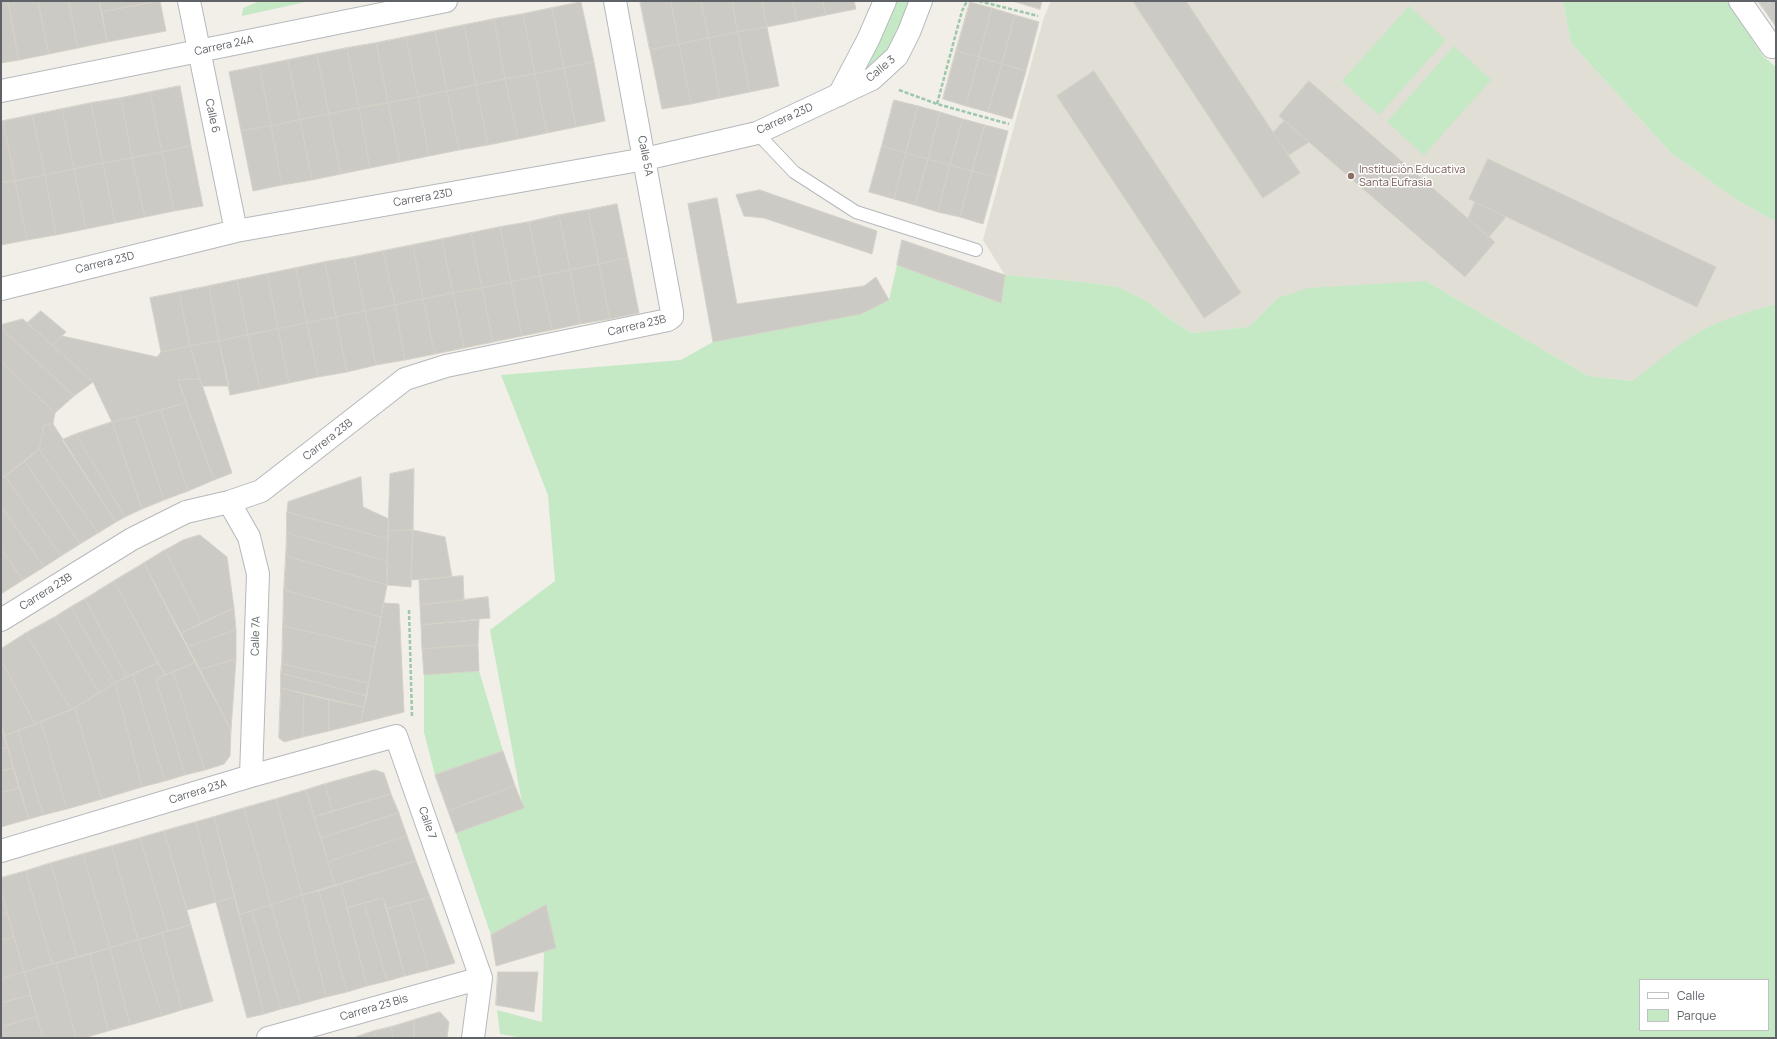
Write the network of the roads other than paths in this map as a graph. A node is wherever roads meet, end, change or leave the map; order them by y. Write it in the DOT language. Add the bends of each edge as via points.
graph roads {
  1 [pos="189,1"];
  2 [pos="446,1"];
  3 [pos="615,1"];
  4 [pos="885,1"];
  5 [pos="921,1"];
  6 [pos="1740,1"];
  7 [pos="401,6"];
  8 [pos="1772,47"];
  9 [pos="198,52"];
  10 [pos="1,91"];
  11 [pos="839,95"];
  12 [pos="757,133"];
  13 [pos="645,158"];
  14 [pos="236,231"];
  15 [pos="976,250"];
  16 [pos="4,287"];
  17 [pos="672,312"];
  18 [pos="229,502"];
  19 [pos="1,620"];
  20 [pos="396,736"];
  21 [pos="251,776"];
  22 [pos="1,851"];
  23 [pos="481,978"];
  24 [pos="268,1038"];
  25 [pos="473,1038"];
  1 -- 9 [label="street, Calle 6"];
  2 -- 7 [label="street, Carrera 24A"];
  3 -- 13 [label="street, Calle 5A"];
  4 -- 11 [label="street, Calle 3"];
  5 -- 11 [label="street, Calle 3" via="897,56 872,80"];
  6 -- 8 [label="street"];
  7 -- 9 [label="street, Carrera 24A"];
  9 -- 10 [label="street, Carrera 24A"];
  9 -- 14 [label="street, Calle 6"];
  11 -- 12 [label="street, Carrera 23D"];
  12 -- 13 [label="street, Carrera 23D"];
  12 -- 15 [label="lane" via="794,172 856,212"];
  13 -- 14 [label="street, Carrera 23D"];
  13 -- 17 [label="street, Calle 5A"];
  14 -- 16 [label="street, Carrera 23D"];
  17 -- 18 [label="street, Carrera 23B" via="672,317 668,320 446,366 405,379 261,491"];
  18 -- 19 [label="street, Carrera 23B" via="186,512 132,539"];
  18 -- 21 [label="street, Calle 7A" via="249,537 258,574"];
  20 -- 21 [label="street, Carrera 23A"];
  20 -- 23 [label="street, Calle 7"];
  21 -- 22 [label="street, Carrera 23A"];
  23 -- 24 [label="street, Carrera 23 Bis"];
  23 -- 25 [label="street, Calle 7"];
}
